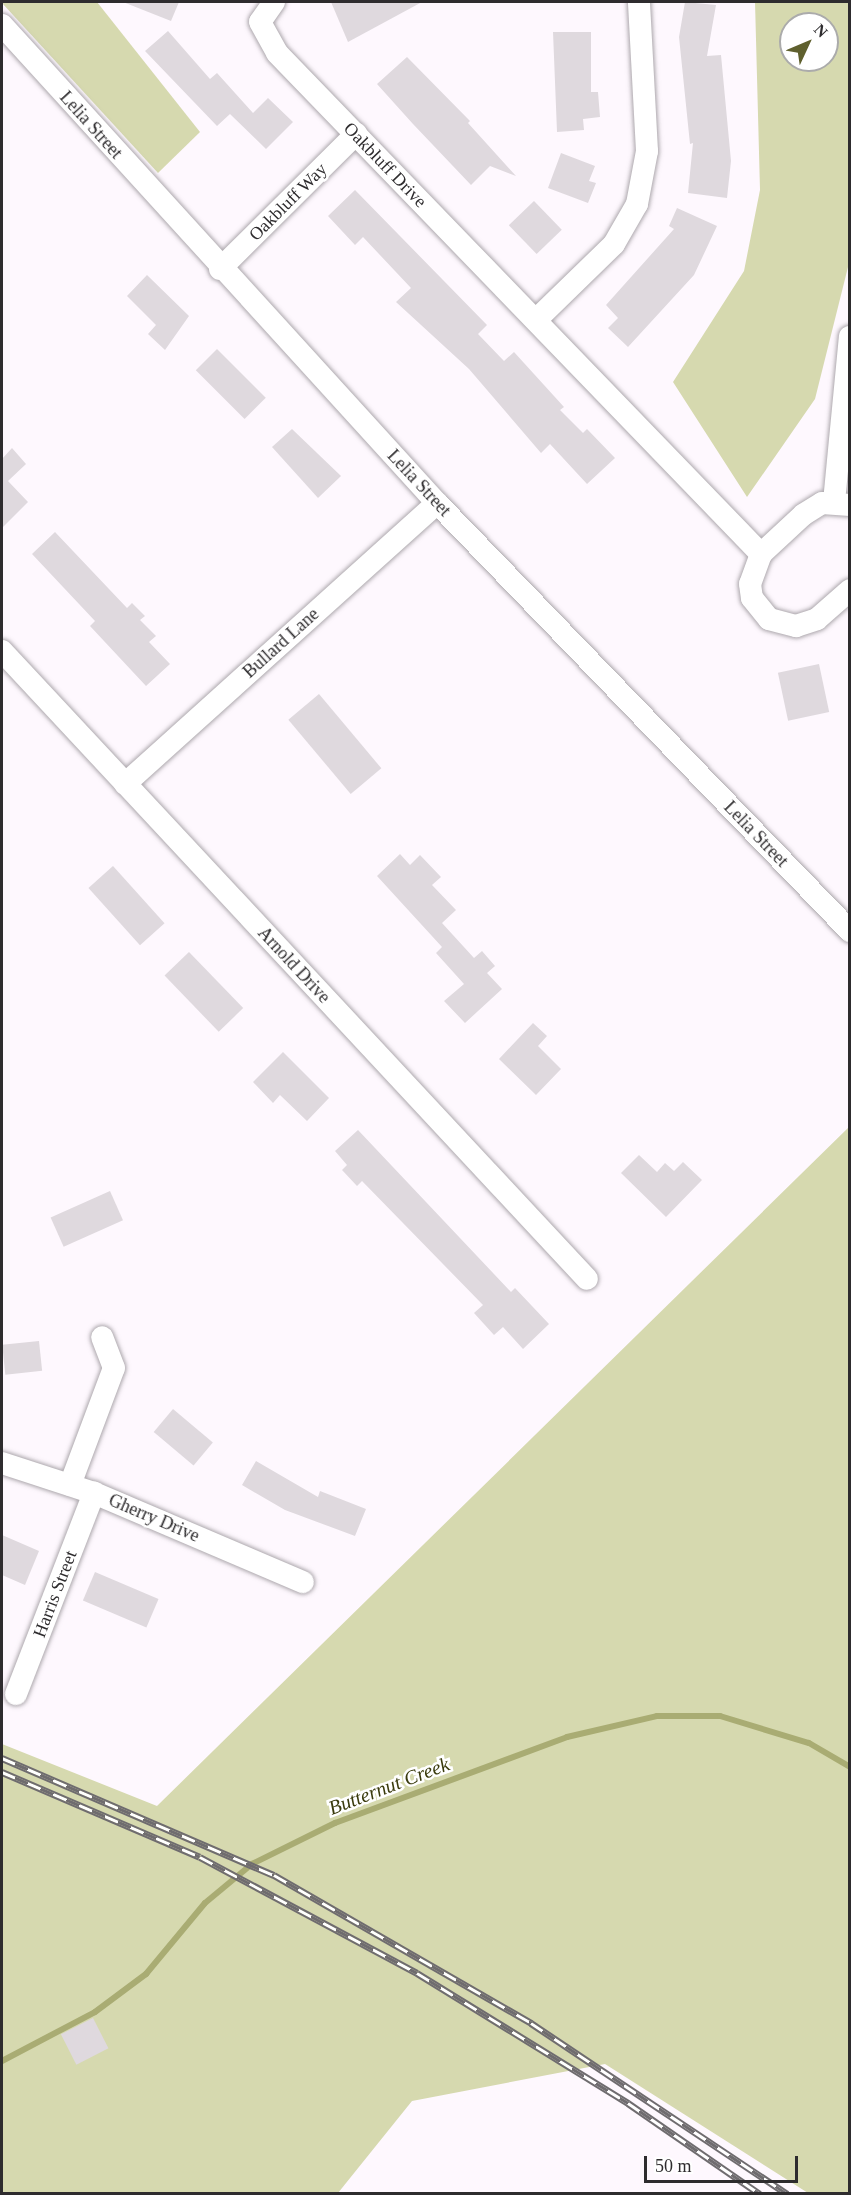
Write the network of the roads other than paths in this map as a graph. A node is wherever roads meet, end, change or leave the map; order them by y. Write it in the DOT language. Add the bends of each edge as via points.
graph roads {
  1 [pos="274,2"];
  2 [pos="639,2"];
  3 [pos="2,24"];
  4 [pos="356,135"];
  5 [pos="220,269"];
  6 [pos="537,319"];
  7 [pos="849,337"];
  8 [pos="437,502"];
  9 [pos="842,503"];
  10 [pos="760,554"];
  11 [pos="849,590"];
  12 [pos="2,651"];
  13 [pos="125,783"];
  14 [pos="849,931"];
  15 [pos="587,1279"];
  16 [pos="102,1337"];
  17 [pos="2,1463"];
  18 [pos="70,1485"];
  19 [pos="94,1493"];
  20 [pos="303,1582"];
  21 [pos="16,1694"];
  1 -- 4 [label="street, Oakbluff Drive" via="260,22 277,53"];
  2 -- 6 [label="street" via="647,151 637,204 614,244"];
  3 -- 5 [label="street, Lelia Street"];
  4 -- 5 [label="street, Oakbluff Way"];
  4 -- 6 [label="street, Oakbluff Drive"];
  5 -- 8 [label="street, Lelia Street"];
  6 -- 10 [label="street, Oakbluff Drive"];
  7 -- 9 [label="street"];
  8 -- 13 [label="street, Bullard Lane"];
  8 -- 14 [label="street, Lelia Street"];
  9 -- 10 [label="street" via="812,508"];
  10 -- 11 [label="street" via="752,570 753,598 764,615 782,625 796,627 818,619"];
  12 -- 13 [label="street, Arnold Drive"];
  13 -- 15 [label="street, Arnold Drive"];
  16 -- 18 [label="street" via="114,1368"];
  17 -- 18 [label="street, Gherry Drive"];
  18 -- 19 [label="street, Gherry Drive"];
  19 -- 20 [label="street, Gherry Drive"];
  19 -- 21 [label="street, Harris Street"];
}
